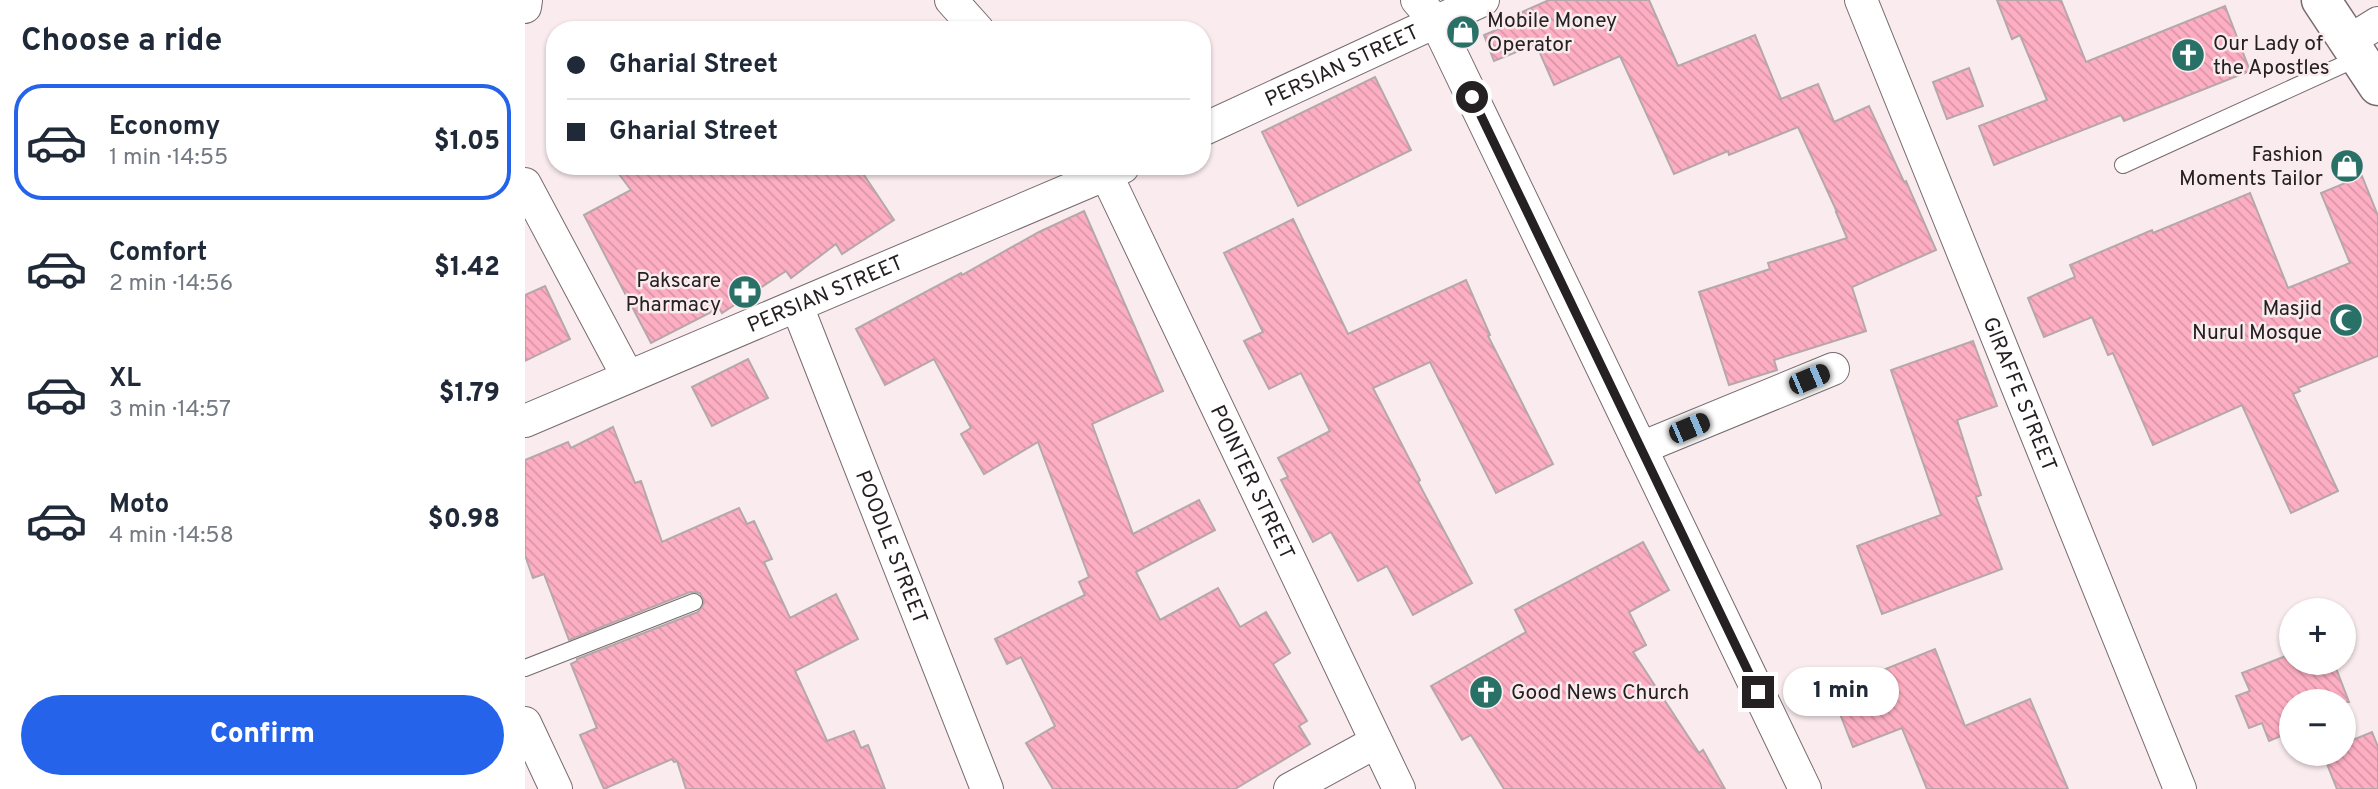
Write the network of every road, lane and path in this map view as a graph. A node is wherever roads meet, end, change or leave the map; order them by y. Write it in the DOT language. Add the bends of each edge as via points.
graph roads {
  1 [pos="526,0"];
  2 [pos="951,0"];
  3 [pos="1483,0"];
  4 [pos="1861,0"];
  5 [pos="2321,0"];
  6 [pos="525,7"];
  7 [pos="1426,11"];
  8 [pos="970,21"];
  9 [pos="2366,52"];
  10 [pos="1211,125"];
  11 [pos="2123,165"];
  12 [pos="1096,175"];
  13 [pos="1113,175"];
  14 [pos="525,184"];
  15 [pos="797,306"];
  16 [pos="1833,369"];
  17 [pos="628,377"];
  18 [pos="525,421"];
  19 [pos="1641,448"];
  20 [pos="694,602"];
  21 [pos="525,668"];
  22 [pos="525,723"];
  23 [pos="1376,742"];
  24 [pos="556,789"];
  25 [pos="987,789"];
  26 [pos="1290,789"];
  27 [pos="1399,789"];
  28 [pos="1805,789"];
  29 [pos="2181,789"];
  1 -- 6 [label="street"];
  2 -- 8 [label="street"];
  3 -- 7 [label="street, PERSIAN STREET"];
  4 -- 29 [label="street, GIRAFFE STREET"];
  5 -- 9 [label="street"];
  7 -- 10 [label="street, PERSIAN STREET"];
  7 -- 19 [label="street"];
  9 -- 11 [label="lane"];
  12 -- 15 [label="street, PERSIAN STREET"];
  13 -- 23 [label="street, POINTER STREET"];
  14 -- 17 [label="street"];
  15 -- 17 [label="street, PERSIAN STREET"];
  15 -- 25 [label="street, POODLE STREET"];
  16 -- 19 [label="street"];
  17 -- 18 [label="street, PERSIAN STREET"];
  19 -- 28 [label="street"];
  20 -- 21 [label="lane"];
  22 -- 24 [label="street"];
  23 -- 26 [label="street"];
  23 -- 27 [label="street, POINTER STREET"];
}
